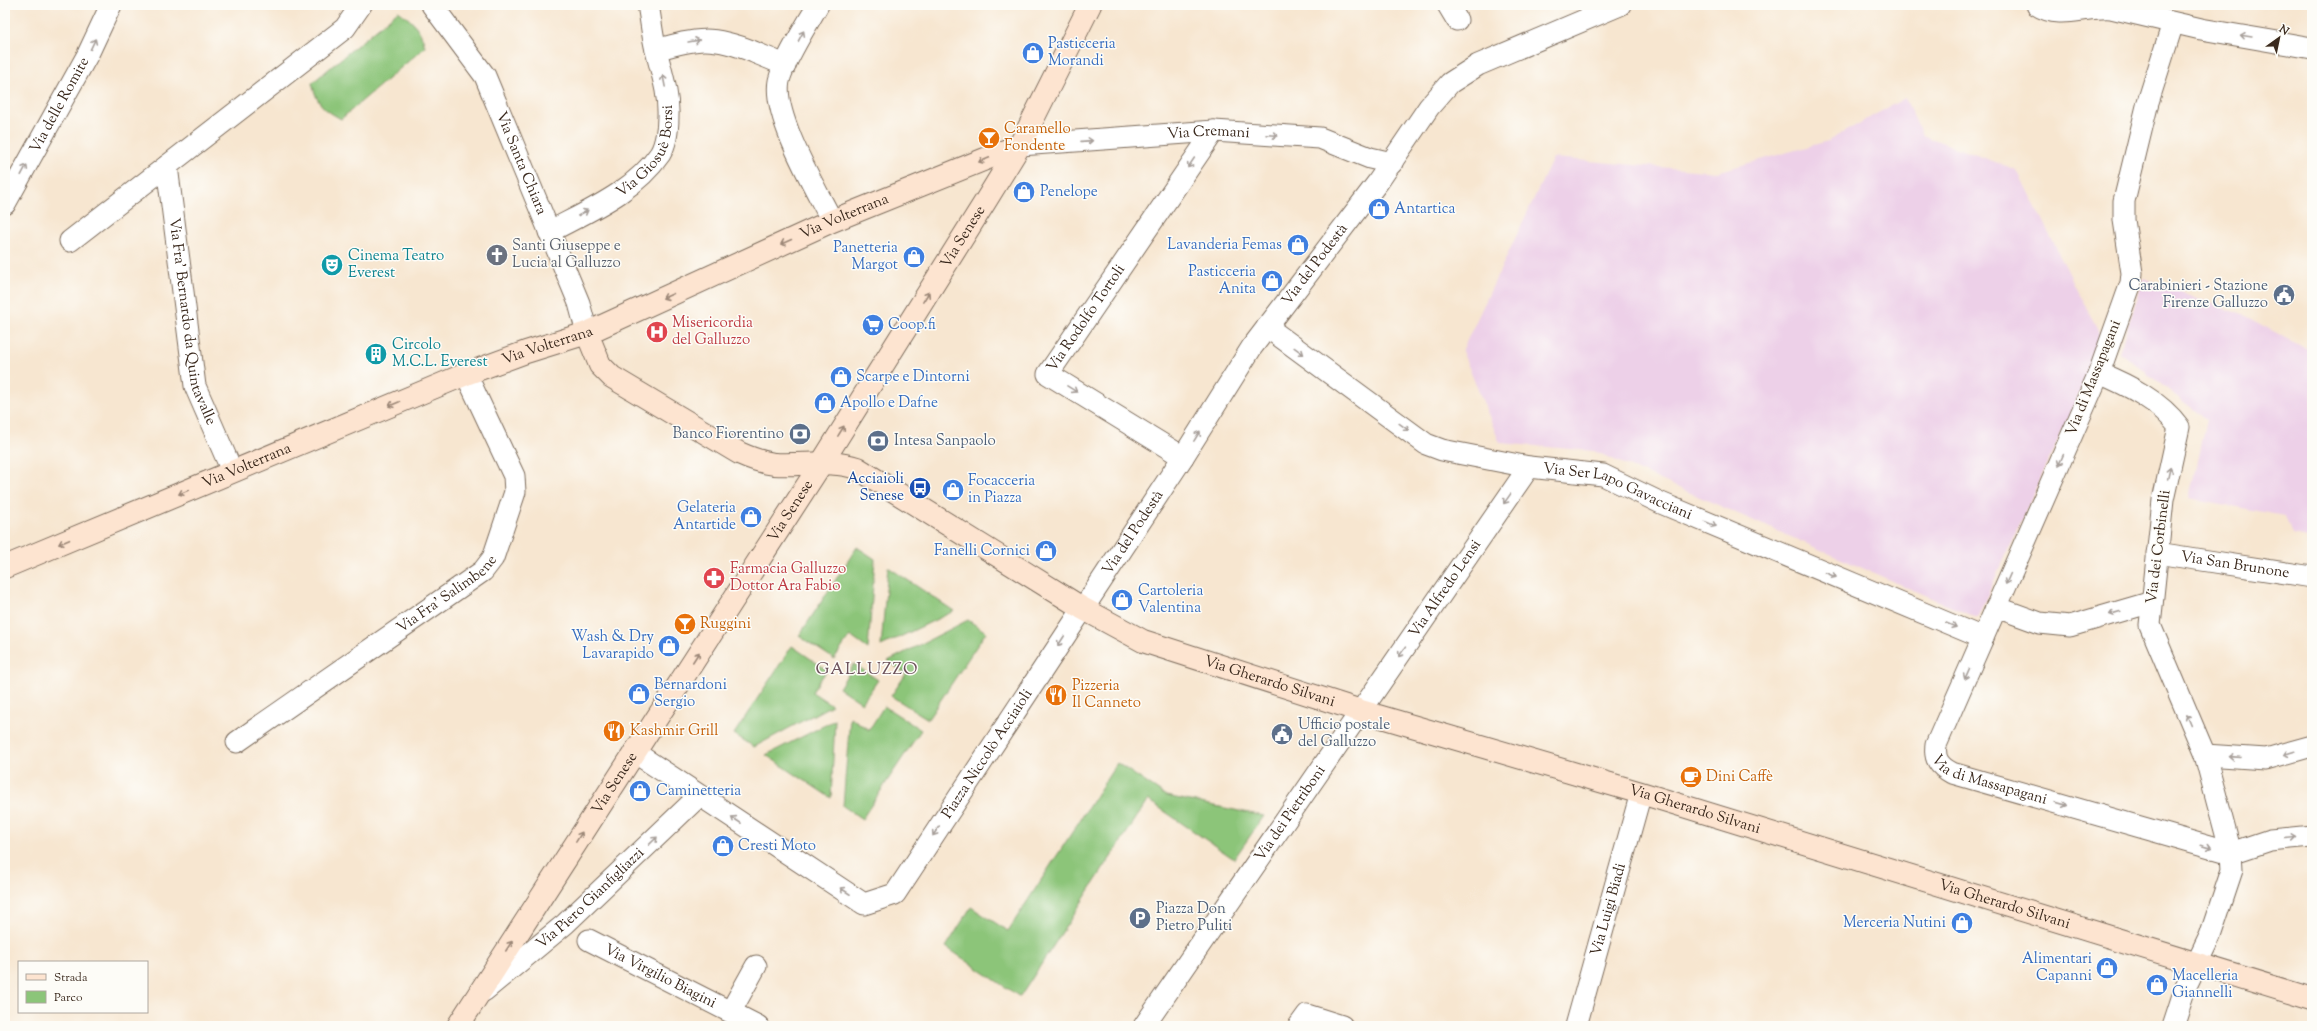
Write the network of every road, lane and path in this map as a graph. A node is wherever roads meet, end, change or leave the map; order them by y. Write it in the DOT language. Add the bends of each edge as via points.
graph roads {
  1 [pos="111,5"];
  2 [pos="361,5"];
  3 [pos="432,5"];
  4 [pos="648,5"];
  5 [pos="818,5"];
  6 [pos="1090,5"];
  7 [pos="1620,5"];
  8 [pos="2037,5"];
  9 [pos="2173,23"];
  10 [pos="2312,48"];
  11 [pos="656,50"];
  12 [pos="785,66"];
  13 [pos="1214,132"];
  14 [pos="1020,145"];
  15 [pos="1392,164"];
  16 [pos="167,166"];
  17 [pos="5,204"];
  18 [pos="832,221"];
  19 [pos="549,232"];
  20 [pos="70,241"];
  21 [pos="1267,327"];
  22 [pos="587,333"];
  23 [pos="2099,373"];
  24 [pos="466,374"];
  25 [pos="1183,457"];
  26 [pos="821,464"];
  27 [pos="1529,467"];
  28 [pos="232,471"];
  29 [pos="2158,553"];
  30 [pos="5,567"];
  31 [pos="2312,577"];
  32 [pos="2152,602"];
  33 [pos="1996,606"];
  34 [pos="1082,608"];
  35 [pos="1983,638"];
  36 [pos="1360,711"];
  37 [pos="237,742"];
  38 [pos="2312,746"];
  39 [pos="634,752"];
  40 [pos="2204,756"];
  41 [pos="1641,793"];
  42 [pos="699,796"];
  43 [pos="2312,836"];
  44 [pos="2231,853"];
  45 [pos="589,940"];
  46 [pos="2196,963"];
  47 [pos="756,966"];
  48 [pos="477,996"];
  49 [pos="2312,999"];
  50 [pos="731,1011"];
  51 [pos="458,1026"];
  52 [pos="758,1026"];
  53 [pos="1144,1026"];
  54 [pos="1299,1026"];
  55 [pos="1342,1026"];
  56 [pos="1576,1026"];
  57 [pos="2173,1026"];
  17 -- 1 [label="street, Via delle Romite, one-way" via="88,54"];
  2 -- 16 [label="street" via="345,28"];
  3 -- 19 [label="street, Via Santa Chiara" via="485,76"];
  4 -- 11 [label="street, Via Giosuè Borsi"];
  12 -- 5 [label="street, one-way"];
  6 -- 14 [label="main road, Via Senese"];
  7 -- 15 [label="street, Via del Podestà" via="1478,65 1450,83 1429,107"];
  8 -- 9 [label="street" via="2046,11 2066,12 2096,7 2111,8"];
  10 -- 9 [label="street, one-way"];
  9 -- 23 [label="street, Via di Massapagani" via="2148,102 2124,201 2131,283"];
  11 -- 12 [label="street, one-way" via="713,39 727,41"];
  19 -- 11 [label="street, Via Giosuè Borsi, one-way" via="616,196 645,172 661,153 668,115 664,80"];
  12 -- 18 [label="street" via="779,80 782,114"];
  14 -- 13 [label="street, Via Cremani, one-way"];
  13 -- 15 [label="street, Via Cremani, one-way" via="1320,138"];
  13 -- 25 [label="street, Via Rodolfo Tortoli, one-way" via="1048,374"];
  14 -- 18 [label="main road, Via Volterrana, one-way"];
  26 -- 14 [label="main road, Via Senese, one-way"];
  15 -- 21 [label="street, Via del Podestà"];
  16 -- 20 [label="street"];
  16 -- 28 [label="street, Via Fra' Bernardo da Quintavalle" via="195,386"];
  18 -- 22 [label="main road, Via Volterrana, one-way"];
  19 -- 22 [label="street, Via Santa Chiara" via="580,303"];
  25 -- 21 [label="street, Via del Podestà, one-way"];
  21 -- 27 [label="street, Via Ser Lapo Gavacciani, one-way" via="1426,444 1442,450"];
  22 -- 24 [label="main road, Via Volterrana"];
  22 -- 26 [label="main road" via="600,365 612,377 739,453 760,462"];
  29 -- 23 [label="street, Via dei Corbinelli, one-way" via="2163,500 2179,427 2169,413 2122,382"];
  23 -- 33 [label="street, Via di Massapagani, one-way"];
  24 -- 28 [label="main road, Via Volterrana, one-way"];
  24 -- 37 [label="street, Via Fra' Salimbene" via="514,476 515,492 493,558 483,571"];
  25 -- 34 [label="street, Via del Podestà"];
  26 -- 34 [label="main road" via="847,465 869,475"];
  39 -- 26 [label="main road, Via Senese, one-way"];
  27 -- 35 [label="street, Via Ser Lapo Gavacciani, one-way" via="1603,475 1661,503"];
  27 -- 36 [label="street, Via Alfredo Lensi, one-way"];
  28 -- 30 [label="main road, Via Volterrana, one-way"];
  29 -- 31 [label="street, Via San Brunone"];
  29 -- 32 [label="street, Via dei Corbinelli"];
  32 -- 33 [label="street, one-way" via="2070,626 2040,623"];
  40 -- 32 [label="street, Via dei Corbinelli, one-way" via="2150,625"];
  33 -- 35 [label="street, Via di Massapagani"];
  34 -- 36 [label="main road, Via Gherardo Silvani" via="1143,641"];
  34 -- 42 [label="street, Piazza Niccolò Acciaioli, one-way" via="895,894 864,904"];
  35 -- 44 [label="street, Via di Massapagani, one-way" via="1936,745 1934,754 1944,769"];
  36 -- 41 [label="main road, Via Gherardo Silvani"];
  36 -- 53 [label="street, Via dei Pietriboni"];
  38 -- 40 [label="street, one-way" via="2266,760"];
  39 -- 42 [label="street, Piazza Niccolò Acciaioli"];
  48 -- 39 [label="main road, Via Senese, one-way"];
  40 -- 44 [label="street, Via dei Corbinelli"];
  41 -- 46 [label="main road, Via Gherardo Silvani"];
  41 -- 56 [label="street, Via Luigi Biadi"];
  48 -- 42 [label="street, Via Piero Gianfigliazzi, one-way" via="565,924"];
  44 -- 43 [label="street, one-way" via="2270,840"];
  44 -- 46 [label="street, Via dei Corbinelli" via="2232,870 2228,885 2210,936"];
  45 -- 50 [label="street, Via Virgilio Biagini"];
  46 -- 49 [label="main road, Via Gherardo Silvani"];
  46 -- 57 [label="street, Via dei Corbinelli"];
  47 -- 50 [label="street, Via Virgilio Biagini"];
  48 -- 51 [label="main road, Via Senese"];
  50 -- 52 [label="street, Via Virgilio Biagini"];
  54 -- 55 [label="street" via="1307,1015"];
}
